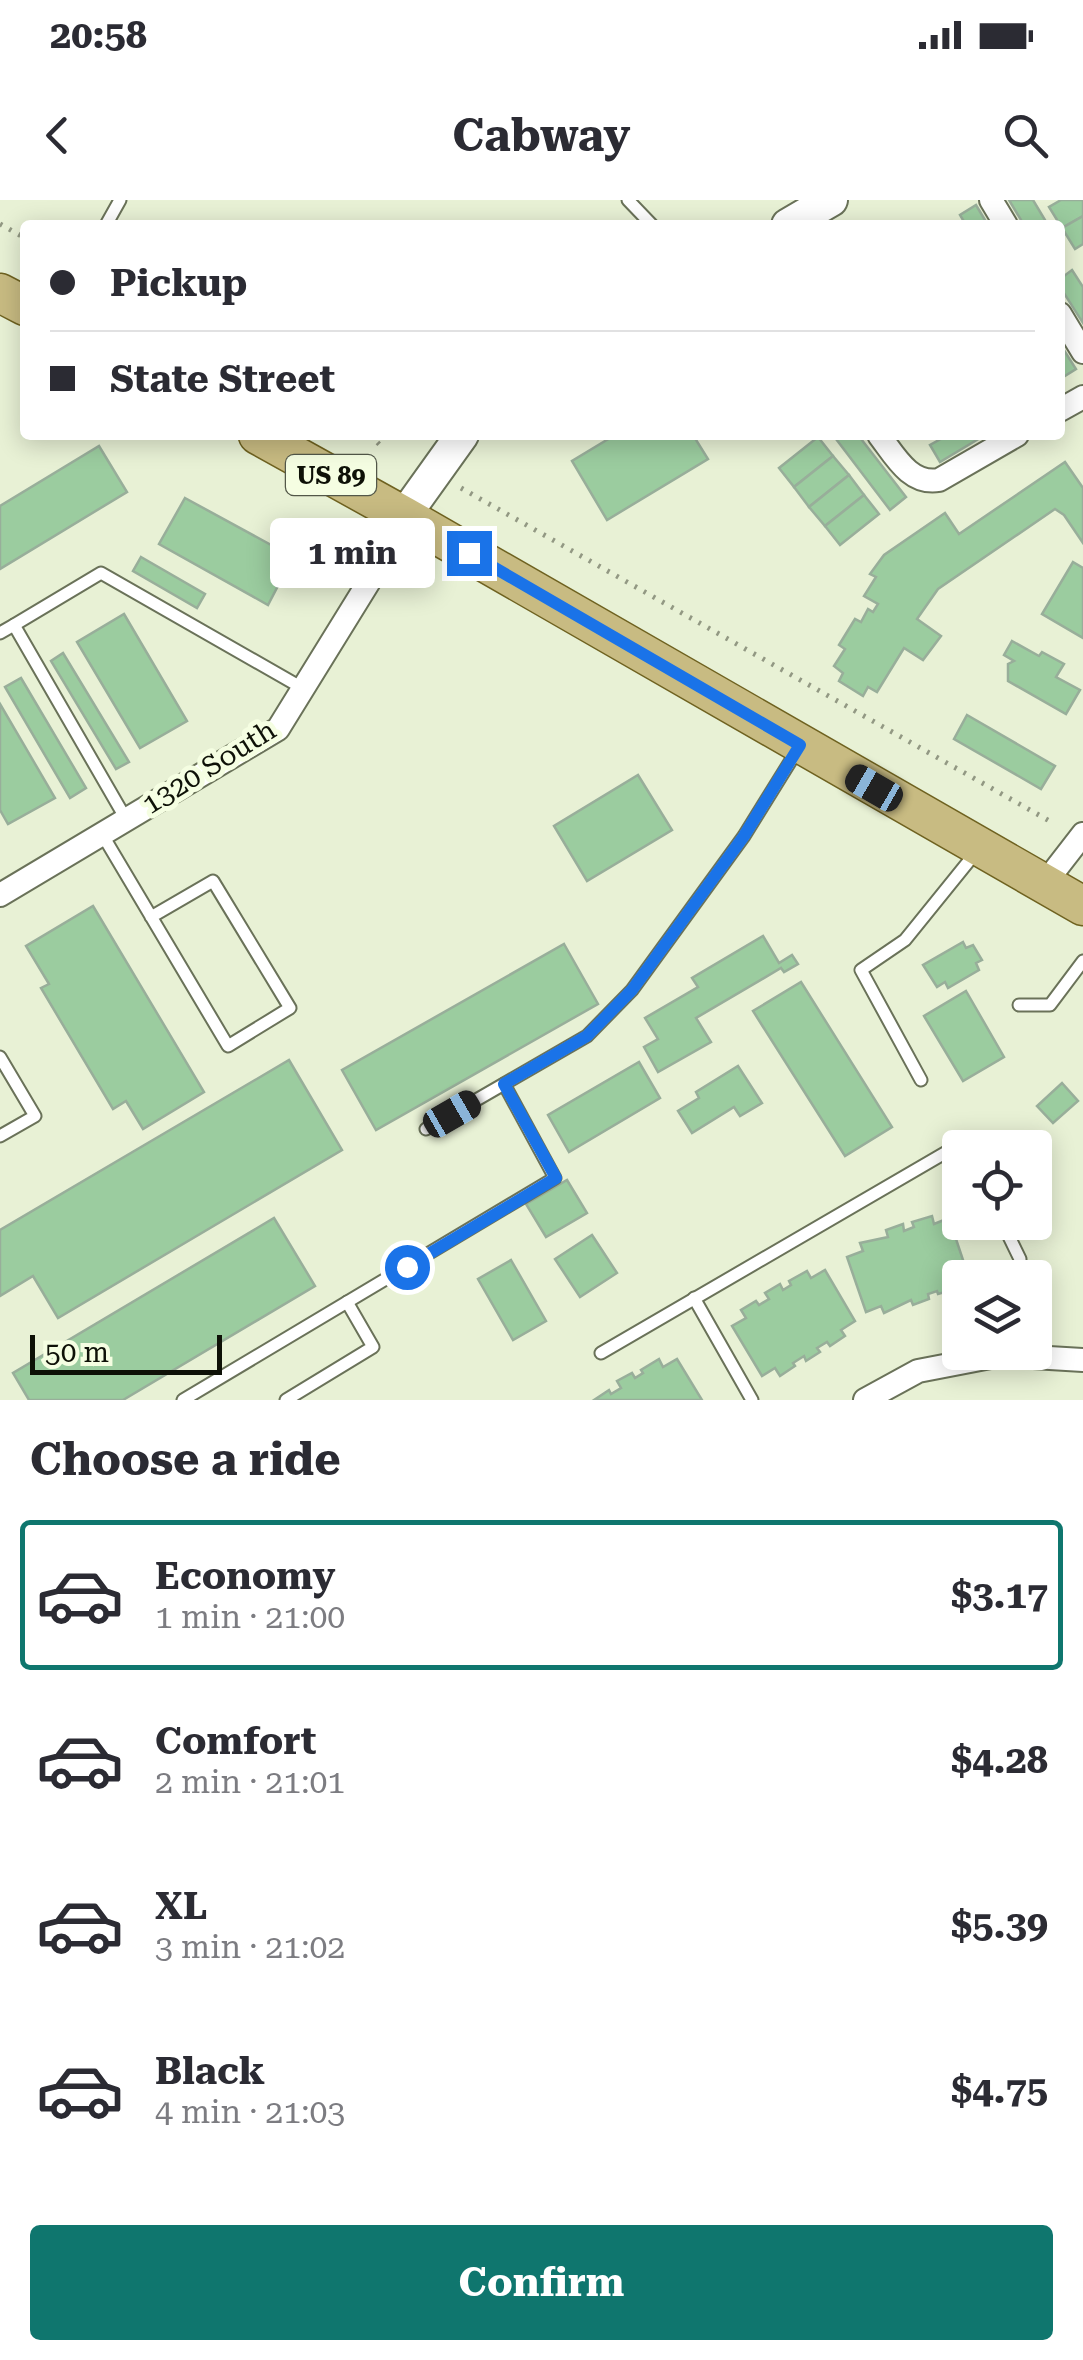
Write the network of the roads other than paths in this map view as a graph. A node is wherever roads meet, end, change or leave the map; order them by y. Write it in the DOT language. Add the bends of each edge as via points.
graph roads {
  1 [pos="629,200"];
  2 [pos="831,200"];
  3 [pos="647,220"];
  4 [pos="797,220"];
  5 [pos="1065,322"];
  6 [pos="1083,352"];
  7 [pos="267,440"];
  8 [pos="458,440"];
  9 [pos="883,440"];
  10 [pos="1008,440"];
  11 [pos="404,516"];
  12 [pos="14,626"];
  13 [pos="0,634"];
  14 [pos="304,689"];
  15 [pos="800,745"];
  16 [pos="126,819"];
  17 [pos="102,834"];
  18 [pos="1083,834"];
  19 [pos="980,848"];
  20 [pos="1045,883"];
  21 [pos="0,894"];
  22 [pos="1083,906"];
  23 [pos="151,917"];
  24 [pos="1083,961"];
  25 [pos="1020,1005"];
  26 [pos="0,1057"];
  27 [pos="920,1080"];
  28 [pos="504,1084"];
  29 [pos="426,1129"];
  30 [pos="0,1136"];
  31 [pos="942,1155"];
  32 [pos="694,1298"];
  33 [pos="347,1302"];
  34 [pos="600,1353"];
  35 [pos="1052,1357"];
  36 [pos="1083,1360"];
  37 [pos="942,1366"];
  38 [pos="183,1400"];
  39 [pos="286,1400"];
  40 [pos="752,1400"];
  41 [pos="865,1400"];
  1 -- 3 [label="lane"];
  2 -- 4 [label="street"];
  5 -- 6 [label="street"];
  7 -- 11 [label="main road, US 89"];
  8 -- 11 [label="street, 1320 South"];
  9 -- 10 [label="street" via="918,479 940,480"];
  11 -- 14 [label="street, 1320 South"];
  11 -- 15 [label="main road, US 89"];
  12 -- 13 [label="lane"];
  12 -- 14 [label="lane" via="101,573"];
  12 -- 16 [label="lane"];
  14 -- 16 [label="street, 1320 South" via="278,728"];
  15 -- 19 [label="main road, US 89"];
  15 -- 28 [label="lane" via="744,836 632,990 587,1036"];
  16 -- 17 [label="street, 1320 South"];
  17 -- 21 [label="street, 1320 South"];
  17 -- 23 [label="lane"];
  18 -- 20 [label="street"];
  19 -- 20 [label="main road, US 89"];
  19 -- 27 [label="lane" via="905,940 861,970"];
  20 -- 22 [label="main road, US 89"];
  23 -- 23 [label="lane" via="228,1046 290,1008 212,881"];
  24 -- 25 [label="lane" via="1050,1005"];
  26 -- 30 [label="lane" via="35,1116"];
  28 -- 29 [label="lane"];
  28 -- 33 [label="lane" via="556,1178"];
  31 -- 32 [label="lane"];
  32 -- 34 [label="lane"];
  32 -- 40 [label="lane"];
  33 -- 38 [label="lane"];
  33 -- 39 [label="lane" via="373,1347"];
  35 -- 36 [label="street"];
  37 -- 41 [label="street" via="918,1371"];
}
